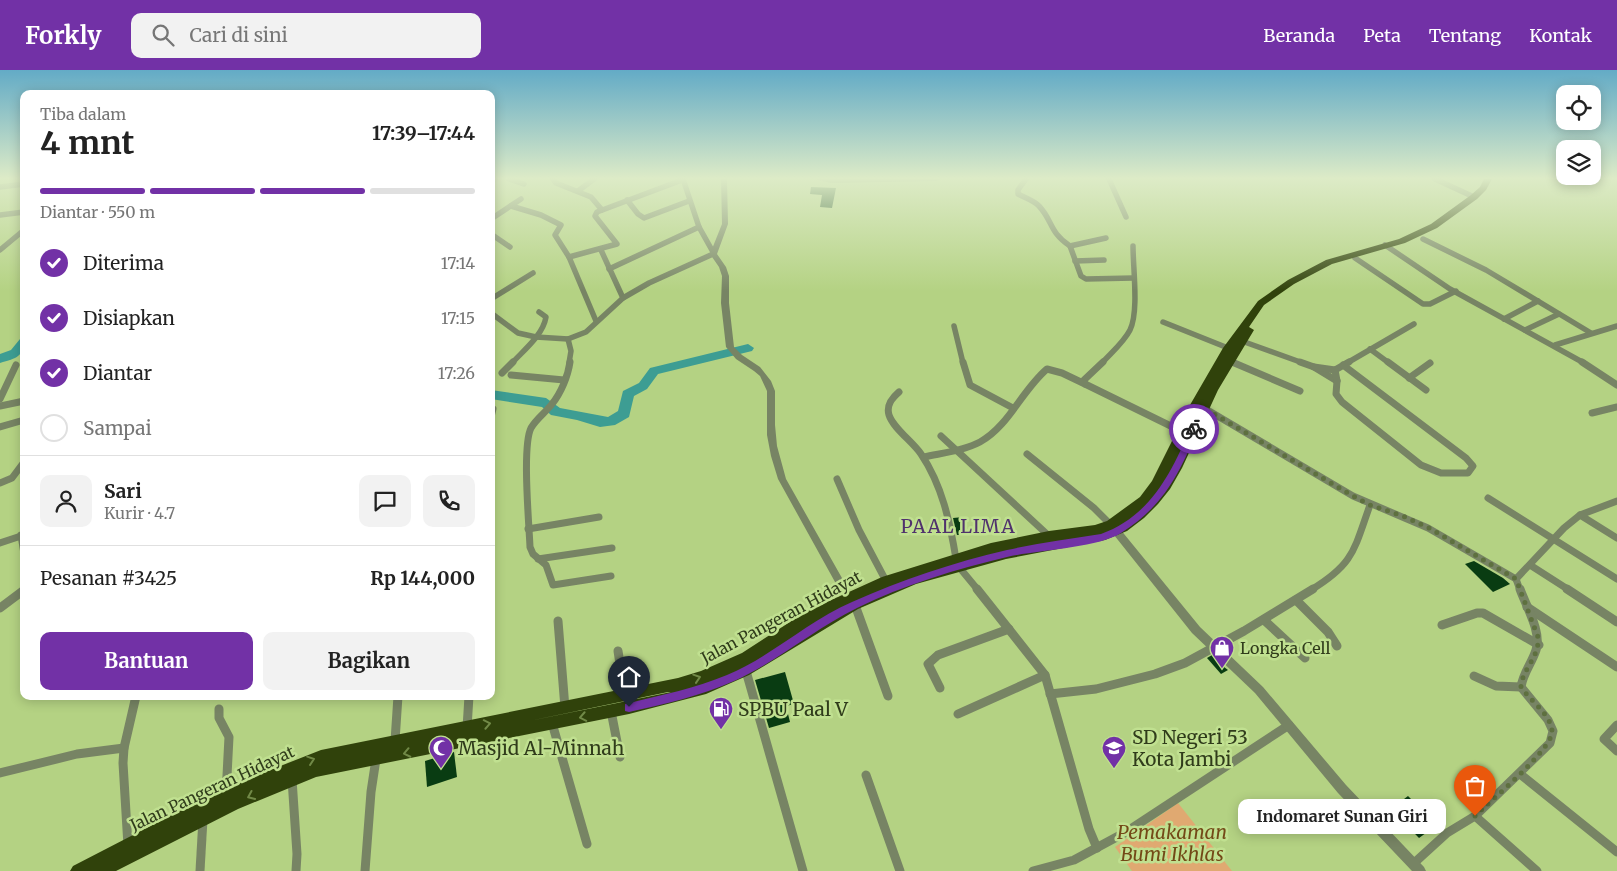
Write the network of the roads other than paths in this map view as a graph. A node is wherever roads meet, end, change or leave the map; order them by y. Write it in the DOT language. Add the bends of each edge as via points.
graph roads {
  1 [pos="543,216"];
  2 [pos="595,216"];
  3 [pos="695,216"];
  4 [pos="725,216"];
  5 [pos="1046,216"];
  6 [pos="1447,216"];
  7 [pos="1457,216"];
  8 [pos="699,227"];
  9 [pos="20,233"];
  10 [pos="495,237"];
  11 [pos="1106,238"];
  12 [pos="1423,240"];
  13 [pos="510,246"];
  14 [pos="1070,246"];
  15 [pos="1133,246"];
  16 [pos="1388,247"];
  17 [pos="0,250"];
  18 [pos="601,250"];
  19 [pos="713,253"];
  20 [pos="569,257"];
  21 [pos="1076,260"];
  22 [pos="1104,260"];
  23 [pos="1342,261"];
  24 [pos="609,269"];
  25 [pos="533,273"];
  26 [pos="1133,278"];
  27 [pos="1456,291"];
  28 [pos="495,297"];
  29 [pos="623,298"];
  30 [pos="1538,301"];
  31 [pos="539,312"];
  32 [pos="1559,314"];
  33 [pos="495,317"];
  34 [pos="1504,319"];
  35 [pos="596,321"];
  36 [pos="1162,322"];
  37 [pos="1414,324"];
  38 [pos="954,326"];
  39 [pos="1617,326"];
  40 [pos="1524,330"];
  41 [pos="1591,332"];
  42 [pos="536,337"];
  43 [pos="568,339"];
  44 [pos="1235,342"];
  45 [pos="1555,345"];
  46 [pos="1370,349"];
  47 [pos="1230,361"];
  48 [pos="1430,363"];
  49 [pos="16,365"];
  50 [pos="1343,365"];
  51 [pos="1314,367"];
  52 [pos="1336,370"];
  53 [pos="502,373"];
  54 [pos="511,375"];
  55 [pos="1409,378"];
  56 [pos="564,380"];
  57 [pos="1337,381"];
  58 [pos="1085,384"];
  59 [pos="1617,385"];
  60 [pos="2,388"];
  61 [pos="1426,390"];
  62 [pos="1300,391"];
  63 [pos="899,392"];
  64 [pos="0,399"];
  65 [pos="20,402"];
  66 [pos="0,406"];
  67 [pos="1200,406"];
  68 [pos="1617,407"];
  69 [pos="1013,408"];
  70 [pos="1592,413"];
  71 [pos="20,421"];
  72 [pos="0,427"];
  73 [pos="1183,432"];
  74 [pos="941,436"];
  75 [pos="954,450"];
  76 [pos="1026,454"];
  77 [pos="924,458"];
  78 [pos="20,467"];
  79 [pos="837,479"];
  80 [pos="0,483"];
  81 [pos="1488,498"];
  82 [pos="1617,501"];
  83 [pos="1370,505"];
  84 [pos="1580,515"];
  85 [pos="599,518"];
  86 [pos="1114,528"];
  87 [pos="528,529"];
  88 [pos="20,536"];
  89 [pos="1048,536"];
  90 [pos="1617,538"];
  91 [pos="1554,540"];
  92 [pos="0,543"];
  93 [pos="612,548"];
  94 [pos="538,558"];
  95 [pos="957,563"];
  96 [pos="1530,565"];
  97 [pos="611,576"];
  98 [pos="1617,578"];
  99 [pos="1516,579"];
  100 [pos="886,581"];
  101 [pos="20,593"];
  102 [pos="1296,600"];
  103 [pos="851,601"];
  104 [pos="1527,607"];
  105 [pos="0,608"];
  106 [pos="1264,620"];
  107 [pos="558,621"];
  108 [pos="1617,622"];
  109 [pos="1442,625"];
  110 [pos="1009,629"];
  111 [pos="1539,645"];
  112 [pos="1337,646"];
  113 [pos="1212,647"];
  114 [pos="618,652"];
  115 [pos="1305,658"];
  116 [pos="1617,667"];
  117 [pos="746,671"];
  118 [pos="729,672"];
  119 [pos="1045,675"];
  120 [pos="1474,676"];
  121 [pos="1521,687"];
  122 [pos="940,688"];
  123 [pos="679,690"];
  124 [pos="1050,694"];
  125 [pos="625,696"];
  126 [pos="888,696"];
  127 [pos="135,700"];
  128 [pos="398,700"];
  129 [pos="469,700"];
  130 [pos="565,708"];
  131 [pos="219,709"];
  132 [pos="611,711"];
  133 [pos="958,714"];
  134 [pos="552,723"];
  135 [pos="1289,725"];
  136 [pos="1617,725"];
  137 [pos="466,734"];
  138 [pos="395,741"];
  139 [pos="124,748"];
  140 [pos="1617,751"];
  141 [pos="620,757"];
  142 [pos="376,759"];
  143 [pos="0,773"];
  144 [pos="1520,774"];
  145 [pos="866,775"];
  146 [pos="292,778"];
  147 [pos="226,795"];
  148 [pos="1475,816"];
  149 [pos="203,819"];
  150 [pos="587,844"];
  151 [pos="1097,848"];
  152 [pos="129,850"];
  153 [pos="1617,852"];
  154 [pos="1417,868"];
  155 [pos="78,871"];
  156 [pos="100,871"];
  157 [pos="200,871"];
  158 [pos="296,871"];
  159 [pos="365,871"];
  160 [pos="803,871"];
  161 [pos="900,871"];
  162 [pos="1033,871"];
  163 [pos="1537,871"];
  1 -- 20 [label="street" via="561,225 555,234"];
  2 -- 18 [label="street" via="617,244"];
  3 -- 8 [label="street"];
  4 -- 19 [label="street" via="720,240"];
  5 -- 14 [label="street" via="1052,231"];
  6 -- 16 [label="highway, Jalan Pangeran Hidayat" via="1416,236"];
  7 -- 12 [label="highway, Jalan Pangeran Hidayat"];
  8 -- 19 [label="street"];
  8 -- 24 [label="street"];
  9 -- 17 [label="street"];
  10 -- 13 [label="street"];
  11 -- 14 [label="street"];
  12 -- 16 [label="highway, Jalan Pangeran Hidayat"];
  12 -- 30 [label="street" via="1486,270"];
  14 -- 21 [label="street"];
  15 -- 26 [label="street"];
  16 -- 23 [label="highway, Jalan Pangeran Hidayat"];
  16 -- 23 [label="highway, Jalan Pangeran Hidayat"];
  16 -- 27 [label="street"];
  18 -- 20 [label="street"];
  18 -- 24 [label="street"];
  19 -- 29 [label="street"];
  19 -- 103 [label="street" via="726,272 725,298 732,349 759,370 769,384 770,437 782,479"];
  20 -- 35 [label="street"];
  21 -- 22 [label="street"];
  21 -- 26 [label="street" via="1081,276 1086,279"];
  23 -- 27 [label="street" via="1424,304"];
  23 -- 44 [label="highway, Jalan Pangeran Hidayat" via="1297,285 1274,302"];
  24 -- 29 [label="street"];
  25 -- 28 [label="street"];
  26 -- 58 [label="street" via="1136,303 1130,330 1084,380"];
  27 -- 34 [label="street"];
  29 -- 35 [label="street"];
  30 -- 32 [label="street"];
  30 -- 34 [label="street"];
  31 -- 42 [label="street" via="547,320"];
  32 -- 40 [label="street"];
  32 -- 41 [label="street"];
  33 -- 42 [label="street" via="512,330"];
  34 -- 40 [label="street"];
  35 -- 43 [label="street" via="586,332"];
  36 -- 44 [label="street"];
  37 -- 46 [label="street"];
  38 -- 69 [label="street" via="970,385"];
  39 -- 41 [label="street"];
  40 -- 45 [label="street"];
  41 -- 45 [label="street"];
  42 -- 43 [label="street"];
  42 -- 53 [label="street"];
  43 -- 56 [label="street" via="570,364"];
  44 -- 47 [label="highway, Jalan Pangeran Hidayat"];
  44 -- 51 [label="street"];
  44 -- 67 [label="highway, Jalan Pangeran Hidayat"];
  45 -- 59 [label="street"];
  46 -- 50 [label="street"];
  46 -- 55 [label="street"];
  47 -- 62 [label="street"];
  47 -- 67 [label="highway, Jalan Pangeran Hidayat"];
  48 -- 55 [label="street"];
  49 -- 60 [label="street"];
  50 -- 52 [label="street"];
  50 -- 57 [label="street" via="1466,458 1473,466 1472,470 1468,473 1442,473 1421,465 1342,402 1336,394"];
  51 -- 52 [label="street"];
  51 -- 57 [label="street"];
  52 -- 57 [label="street"];
  54 -- 56 [label="street"];
  55 -- 61 [label="street"];
  56 -- 87 [label="street" via="553,403 532,426 527,442"];
  58 -- 69 [label="street" via="1047,369"];
  58 -- 73 [label="street"];
  60 -- 64 [label="street"];
  63 -- 77 [label="street" via="891,400 888,414"];
  65 -- 66 [label="street"];
  67 -- 73 [label="highway, Jalan Pangeran Hidayat"];
  67 -- 83 [label="street"];
  67 -- 86 [label="highway, Jalan Pangeran Hidayat" via="1176,470 1166,486 1153,504"];
  68 -- 70 [label="street"];
  69 -- 75 [label="street" via="984,439"];
  71 -- 72 [label="street"];
  73 -- 86 [label="highway, Jalan Pangeran Hidayat" via="1166,468 1144,500"];
  74 -- 75 [label="street"];
  75 -- 77 [label="street"];
  75 -- 89 [label="street"];
  76 -- 86 [label="street"];
  77 -- 95 [label="street" via="948,515"];
  78 -- 80 [label="street" via="12,478"];
  79 -- 100 [label="street"];
  81 -- 91 [label="street"];
  82 -- 84 [label="street"];
  83 -- 99 [label="street" via="1429,528"];
  83 -- 102 [label="street" via="1347,563"];
  84 -- 90 [label="street"];
  84 -- 91 [label="street"];
  85 -- 87 [label="street"];
  86 -- 89 [label="highway, Jalan Pangeran Hidayat"];
  86 -- 95 [label="highway, Jalan Pangeran Hidayat" via="1101,537"];
  86 -- 113 [label="street"];
  87 -- 94 [label="street" via="531,551"];
  88 -- 92 [label="street"];
  89 -- 95 [label="highway, Jalan Pangeran Hidayat" via="992,548"];
  91 -- 96 [label="street"];
  91 -- 98 [label="street"];
  93 -- 94 [label="street"];
  94 -- 97 [label="street" via="546,565 553,585"];
  95 -- 100 [label="highway, Jalan Pangeran Hidayat"];
  95 -- 103 [label="highway, Jalan Pangeran Hidayat" via="920,579"];
  95 -- 110 [label="street"];
  96 -- 99 [label="street"];
  96 -- 108 [label="street"];
  99 -- 104 [label="street"];
  100 -- 103 [label="highway, Jalan Pangeran Hidayat"];
  101 -- 105 [label="street"];
  102 -- 106 [label="street"];
  102 -- 112 [label="street" via="1328,632"];
  103 -- 117 [label="highway, Jalan Pangeran Hidayat"];
  103 -- 118 [label="highway, Jalan Pangeran Hidayat" via="812,616"];
  103 -- 126 [label="street"];
  104 -- 111 [label="street"];
  104 -- 116 [label="street"];
  106 -- 113 [label="street"];
  106 -- 115 [label="street"];
  107 -- 130 [label="street"];
  109 -- 111 [label="street" via="1484,613"];
  110 -- 119 [label="street"];
  110 -- 122 [label="street" via="938,655 930,661 930,670"];
  111 -- 121 [label="street"];
  113 -- 124 [label="street" via="1171,669 1120,685"];
  113 -- 135 [label="street" via="1259,690"];
  114 -- 125 [label="street"];
  117 -- 118 [label="highway, Jalan Pangeran Hidayat"];
  117 -- 160 [label="street"];
  118 -- 123 [label="highway, Jalan Pangeran Hidayat"];
  119 -- 124 [label="street"];
  119 -- 133 [label="street"];
  120 -- 121 [label="street" via="1495,686"];
  121 -- 144 [label="street" via="1548,720 1553,732 1550,743"];
  123 -- 125 [label="highway, Jalan Pangeran Hidayat"];
  123 -- 132 [label="highway, Jalan Pangeran Hidayat"];
  124 -- 151 [label="street"];
  125 -- 130 [label="highway, Jalan Pangeran Hidayat"];
  127 -- 139 [label="street"];
  128 -- 138 [label="street"];
  129 -- 137 [label="street"];
  137 -- 130 [label="highway, Jalan Pangeran Hidayat, one-way"];
  131 -- 147 [label="street" via="219,718 229,737"];
  132 -- 134 [label="highway, Jalan Pangeran Hidayat, one-way"];
  132 -- 141 [label="street"];
  134 -- 137 [label="highway, Jalan Pangeran Hidayat"];
  134 -- 150 [label="street"];
  135 -- 151 [label="street"];
  135 -- 154 [label="street" via="1342,789"];
  136 -- 140 [label="street" via="1604,739"];
  137 -- 138 [label="highway, Jalan Pangeran Hidayat"];
  137 -- 142 [label="highway, Jalan Pangeran Hidayat, one-way"];
  147 -- 138 [label="highway, Jalan Pangeran Hidayat, one-way" via="321,757"];
  139 -- 143 [label="street" via="77,754"];
  139 -- 152 [label="street"];
  142 -- 146 [label="highway, Jalan Pangeran Hidayat" via="316,770"];
  142 -- 159 [label="street"];
  144 -- 148 [label="street"];
  144 -- 153 [label="street"];
  145 -- 161 [label="street"];
  146 -- 149 [label="highway, Jalan Pangeran Hidayat, one-way"];
  146 -- 158 [label="street"];
  147 -- 152 [label="highway, Jalan Pangeran Hidayat"];
  148 -- 154 [label="street" via="1447,833"];
  148 -- 163 [label="street"];
  149 -- 152 [label="highway, Jalan Pangeran Hidayat"];
  149 -- 157 [label="street"];
  151 -- 162 [label="street" via="1074,860"];
  152 -- 155 [label="highway, Jalan Pangeran Hidayat"];
  152 -- 156 [label="highway, Jalan Pangeran Hidayat"];
}
